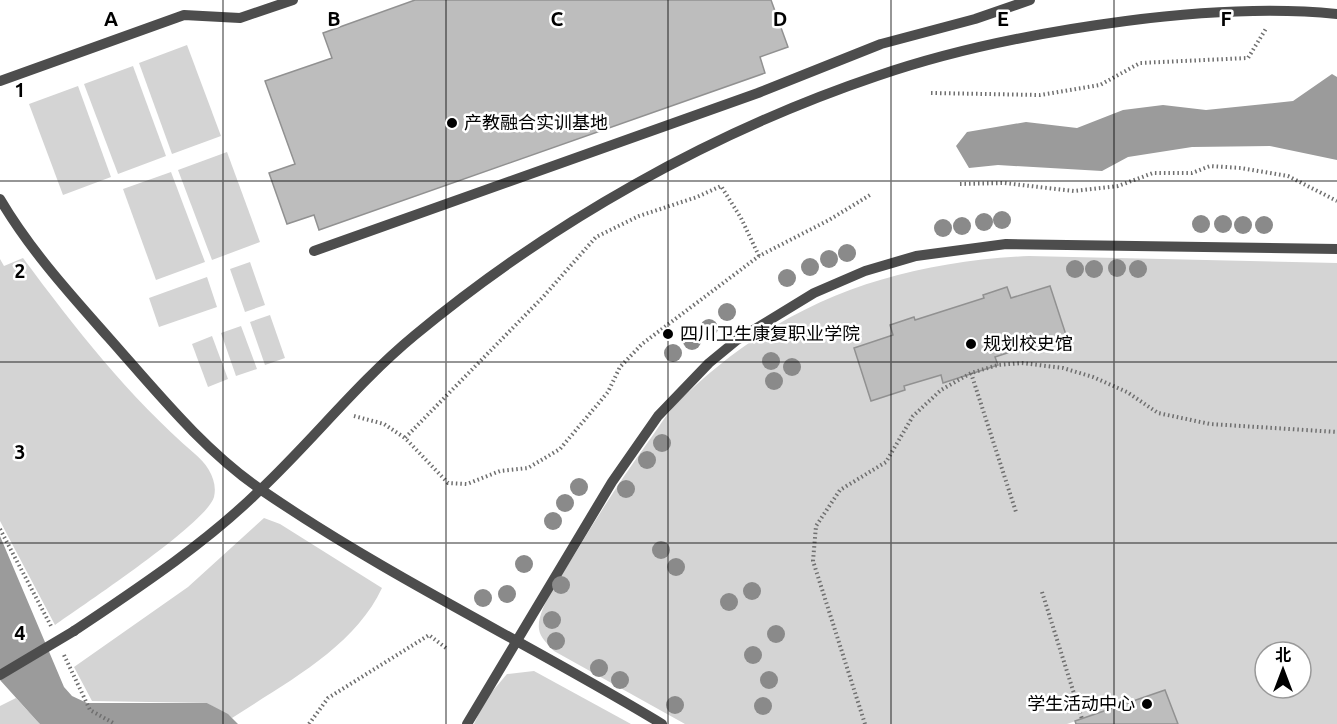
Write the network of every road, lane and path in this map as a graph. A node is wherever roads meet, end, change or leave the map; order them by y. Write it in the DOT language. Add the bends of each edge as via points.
graph roads {
  1 [pos="293,0"];
  2 [pos="1030,0"];
  3 [pos="1277,11"];
  4 [pos="1337,14"];
  5 [pos="0,81"];
  6 [pos="931,93"];
  7 [pos="960,184"];
  8 [pos="870,195"];
  9 [pos="0,199"];
  10 [pos="1337,201"];
  11 [pos="1337,249"];
  12 [pos="314,251"];
  13 [pos="759,256"];
  14 [pos="971,373"];
  15 [pos="342,403"];
  16 [pos="1337,432"];
  17 [pos="405,438"];
  18 [pos="261,490"];
  19 [pos="1016,512"];
  20 [pos="0,529"];
  21 [pos="1042,592"];
  22 [pos="51,627"];
  23 [pos="519,640"];
  24 [pos="61,648"];
  25 [pos="446,648"];
  26 [pos="0,675"];
  27 [pos="1082,719"];
  28 [pos="115,724"];
  29 [pos="309,724"];
  30 [pos="467,724"];
  31 [pos="662,724"];
  32 [pos="865,724"];
  1 -- 5 [label="street" via="240,18 184,15"];
  2 -- 12 [label="street" via="881,44 758,93"];
  3 -- 4 [label="street"];
  3 -- 6 [label="path" via="1248,58 1140,63 1100,86 1040,95"];
  3 -- 15 [label="street" via="1167,16 1017,39 878,75 782,112 655,175 547,238 412,337"];
  7 -- 10 [label="path" via="1004,183 1074,191 1118,186 1153,173 1192,173 1210,166 1288,176"];
  8 -- 13 [label="path"];
  9 -- 18 [label="street" via="55,276 143,377 224,459"];
  11 -- 23 [label="street" via="997,244 916,256 814,292 737,340 670,402 612,482"];
  13 -- 17 [label="path" via="642,344 620,367 608,392 560,449 528,468 500,471 467,484 448,483"];
  13 -- 17 [label="path" via="721,186 639,216 596,237"];
  14 -- 16 [label="path" via="1022,363 1063,368 1127,392 1158,413 1210,424"];
  14 -- 19 [label="path"];
  14 -- 32 [label="path" via="941,390 913,416 886,462 840,490 816,526 813,561"];
  15 -- 17 [label="path" via="349,415 384,424"];
  15 -- 18 [label="street"];
  18 -- 23 [label="street" via="400,577"];
  18 -- 26 [label="street, bridge" via="141,586"];
  20 -- 22 [label="path"];
  21 -- 27 [label="path"];
  23 -- 30 [label="street"];
  23 -- 31 [label="street"];
  24 -- 28 [label="path" via="90,710"];
  25 -- 29 [label="path" via="429,635 328,698"];
}
